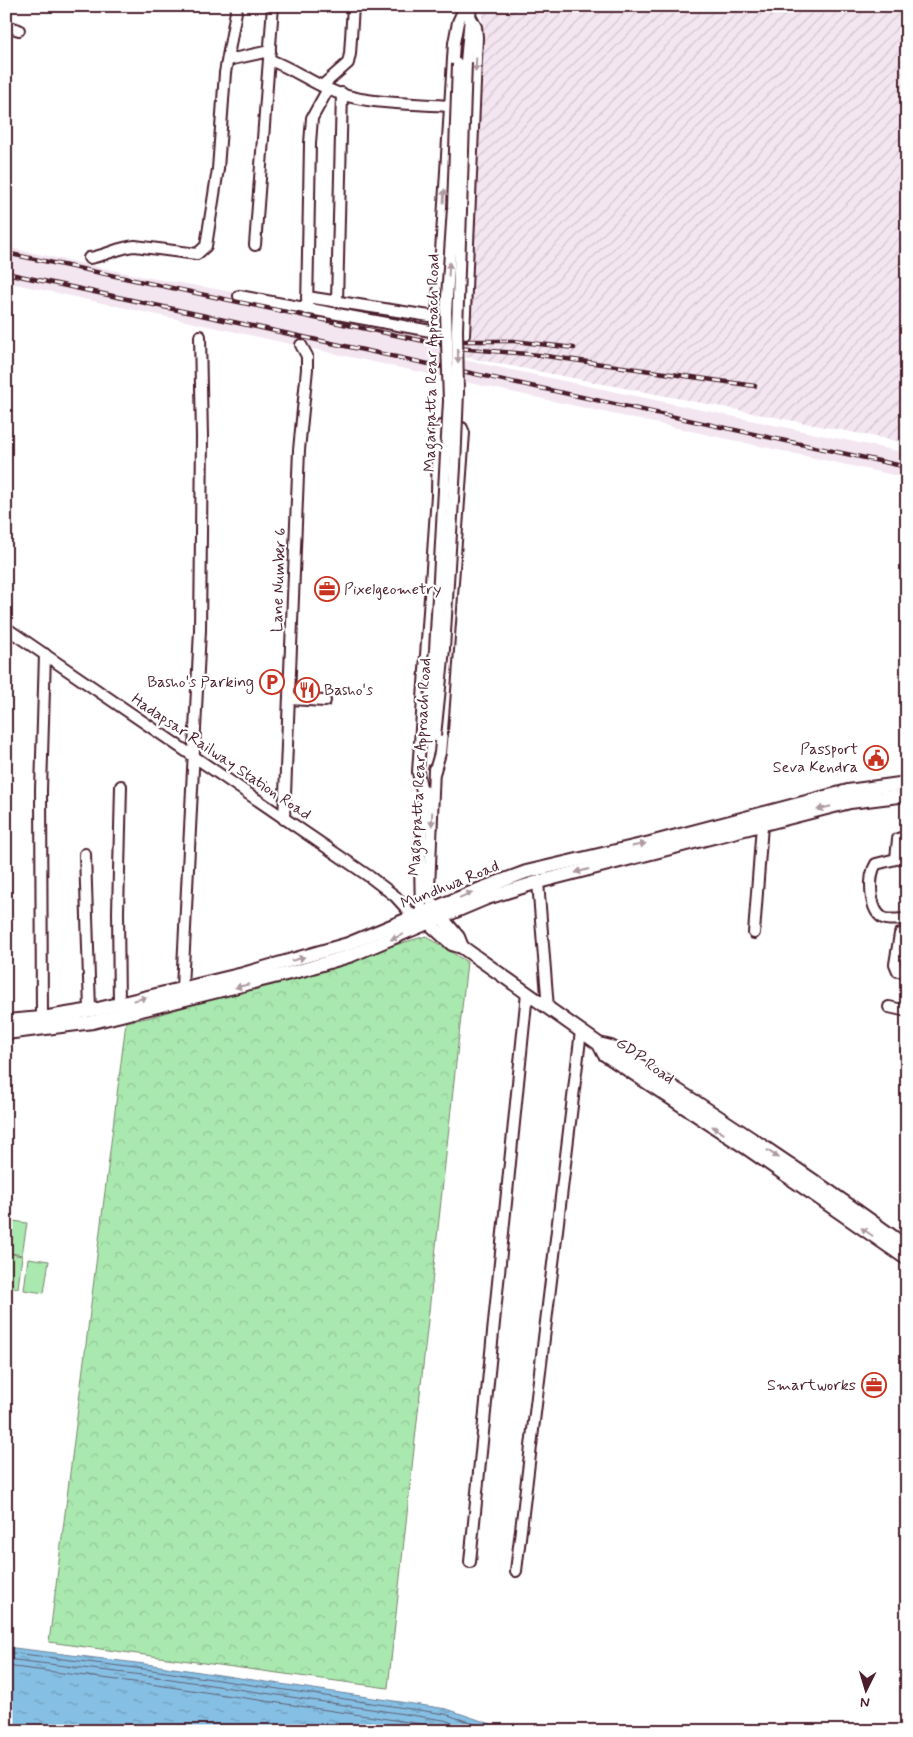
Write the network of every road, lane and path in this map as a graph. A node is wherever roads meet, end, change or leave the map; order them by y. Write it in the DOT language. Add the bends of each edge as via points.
graph roads {
  1 [pos="238,6"];
  2 [pos="273,6"];
  3 [pos="353,6"];
  4 [pos="467,10"];
  5 [pos="6,26"];
  6 [pos="19,30"];
  7 [pos="270,55"];
  8 [pos="228,60"];
  9 [pos="326,87"];
  10 [pos="342,93"];
  11 [pos="450,106"];
  12 [pos="255,245"];
  13 [pos="89,258"];
  14 [pos="240,296"];
  15 [pos="307,297"];
  16 [pos="337,302"];
  17 [pos="307,309"];
  18 [pos="436,318"];
  19 [pos="436,332"];
  20 [pos="200,336"];
  21 [pos="301,345"];
  22 [pos="6,628"];
  23 [pos="45,654"];
  24 [pos="290,699"];
  25 [pos="325,701"];
  26 [pos="430,736"];
  27 [pos="193,758"];
  28 [pos="434,774"];
  29 [pos="907,783"];
  30 [pos="121,786"];
  31 [pos="907,795"];
  32 [pos="849,796"];
  33 [pos="424,797"];
  34 [pos="284,819"];
  35 [pos="762,825"];
  36 [pos="907,836"];
  37 [pos="85,854"];
  38 [pos="608,858"];
  39 [pos="538,882"];
  40 [pos="438,913"];
  41 [pos="421,918"];
  42 [pos="907,919"];
  43 [pos="907,932"];
  44 [pos="754,933"];
  45 [pos="462,947"];
  46 [pos="907,972"];
  47 [pos="182,988"];
  48 [pos="527,993"];
  49 [pos="119,1004"];
  50 [pos="889,1007"];
  51 [pos="548,1008"];
  52 [pos="907,1011"];
  53 [pos="96,1013"];
  54 [pos="42,1018"];
  55 [pos="6,1022"];
  56 [pos="581,1031"];
  57 [pos="6,1033"];
  58 [pos="599,1044"];
  59 [pos="907,1050"];
  60 [pos="907,1062"];
  61 [pos="907,1247"];
  62 [pos="907,1259"];
  63 [pos="470,1562"];
  64 [pos="516,1571"];
  1 -- 8 [label="street"];
  2 -- 7 [label="street"];
  3 -- 9 [label="street" via="348,63"];
  4 -- 11 [label="street" via="458,22 454,43"];
  4 -- 19 [label="street, one-way" via="476,27 477,37 464,332 461,336"];
  4 -- 26 [label="street, Magarpatta Rear Approach Road, bridge" via="462,63 455,467 444,649"];
  5 -- 6 [label="street"];
  7 -- 8 [label="street"];
  7 -- 9 [label="street"];
  7 -- 12 [label="street"];
  8 -- 13 [label="street" via="218,169 203,251 191,254 135,246"];
  9 -- 10 [label="street"];
  9 -- 15 [label="street" via="311,126"];
  10 -- 11 [label="street" via="360,98"];
  10 -- 16 [label="street"];
  18 -- 11 [label="street, one-way"];
  14 -- 17 [label="street"];
  15 -- 16 [label="street"];
  15 -- 17 [label="street"];
  16 -- 18 [label="street"];
  17 -- 19 [label="street"];
  18 -- 19 [label="street"];
  20 -- 27 [label="street" via="200,630"];
  21 -- 24 [label="street, Lane Number 6" via="307,369 299,450"];
  22 -- 23 [label="street, Hadapsar Railway Station Road"];
  23 -- 27 [label="street, Hadapsar Railway Station Road"];
  23 -- 54 [label="street" via="41,790"];
  24 -- 25 [label="street"];
  24 -- 34 [label="street, Lane Number 6"];
  26 -- 28 [label="street, Magarpatta Rear Approach Road"];
  26 -- 33 [label="street, Magarpatta Rear Approach Road"];
  27 -- 34 [label="street, Hadapsar Railway Station Road"];
  27 -- 47 [label="street"];
  28 -- 33 [label="street" via="440,753 464,433 462,428 444,426 438,433 437,495 418,772"];
  28 -- 40 [label="street, Magarpatta Rear Approach Road, one-way" via="429,890 430,900"];
  29 -- 32 [label="main road, Mundhwa Road"];
  30 -- 49 [label="street"];
  31 -- 32 [label="main road, Mundhwa Road"];
  32 -- 35 [label="main road, Mundhwa Road, one-way"];
  38 -- 32 [label="main road, Mundhwa Road, one-way" via="650,843"];
  33 -- 41 [label="street, Magarpatta Rear Approach Road"];
  34 -- 41 [label="street, Hadapsar Railway Station Road" via="370,877"];
  35 -- 38 [label="main road, Mundhwa Road"];
  35 -- 44 [label="street"];
  36 -- 42 [label="street" via="898,839 896,860 876,864 872,870 872,904 878,914 889,920"];
  37 -- 53 [label="street"];
  38 -- 39 [label="main road, Mundhwa Road, one-way"];
  40 -- 38 [label="main road, Mundhwa Road, one-way" via="526,872"];
  39 -- 40 [label="main road, Mundhwa Road"];
  39 -- 51 [label="street"];
  40 -- 41 [label="main road, Mundhwa Road"];
  40 -- 45 [label="main road, Magarpatta Rear Approach Road"];
  41 -- 45 [label="main road" via="452,944"];
  47 -- 41 [label="main road, Mundhwa Road, one-way" via="348,944"];
  41 -- 53 [label="main road, Mundhwa Road, one-way" via="352,955 302,970"];
  43 -- 46 [label="street" via="900,934 895,964 898,970"];
  45 -- 48 [label="main road"];
  49 -- 47 [label="main road, Mundhwa Road, one-way"];
  48 -- 51 [label="main road"];
  48 -- 63 [label="street"];
  49 -- 53 [label="main road, Mundhwa Road"];
  50 -- 52 [label="street"];
  51 -- 56 [label="main road"];
  53 -- 54 [label="main road, Mundhwa Road"];
  53 -- 57 [label="main road, Mundhwa Road" via="44,1030"];
  54 -- 55 [label="main road, Mundhwa Road"];
  56 -- 58 [label="main road"];
  56 -- 64 [label="street"];
  58 -- 61 [label="main road, GDP Road, one-way" via="628,1057"];
  62 -- 58 [label="main road, GDP Road, one-way" via="604,1054"];
  59 -- 60 [label="street"];
}
